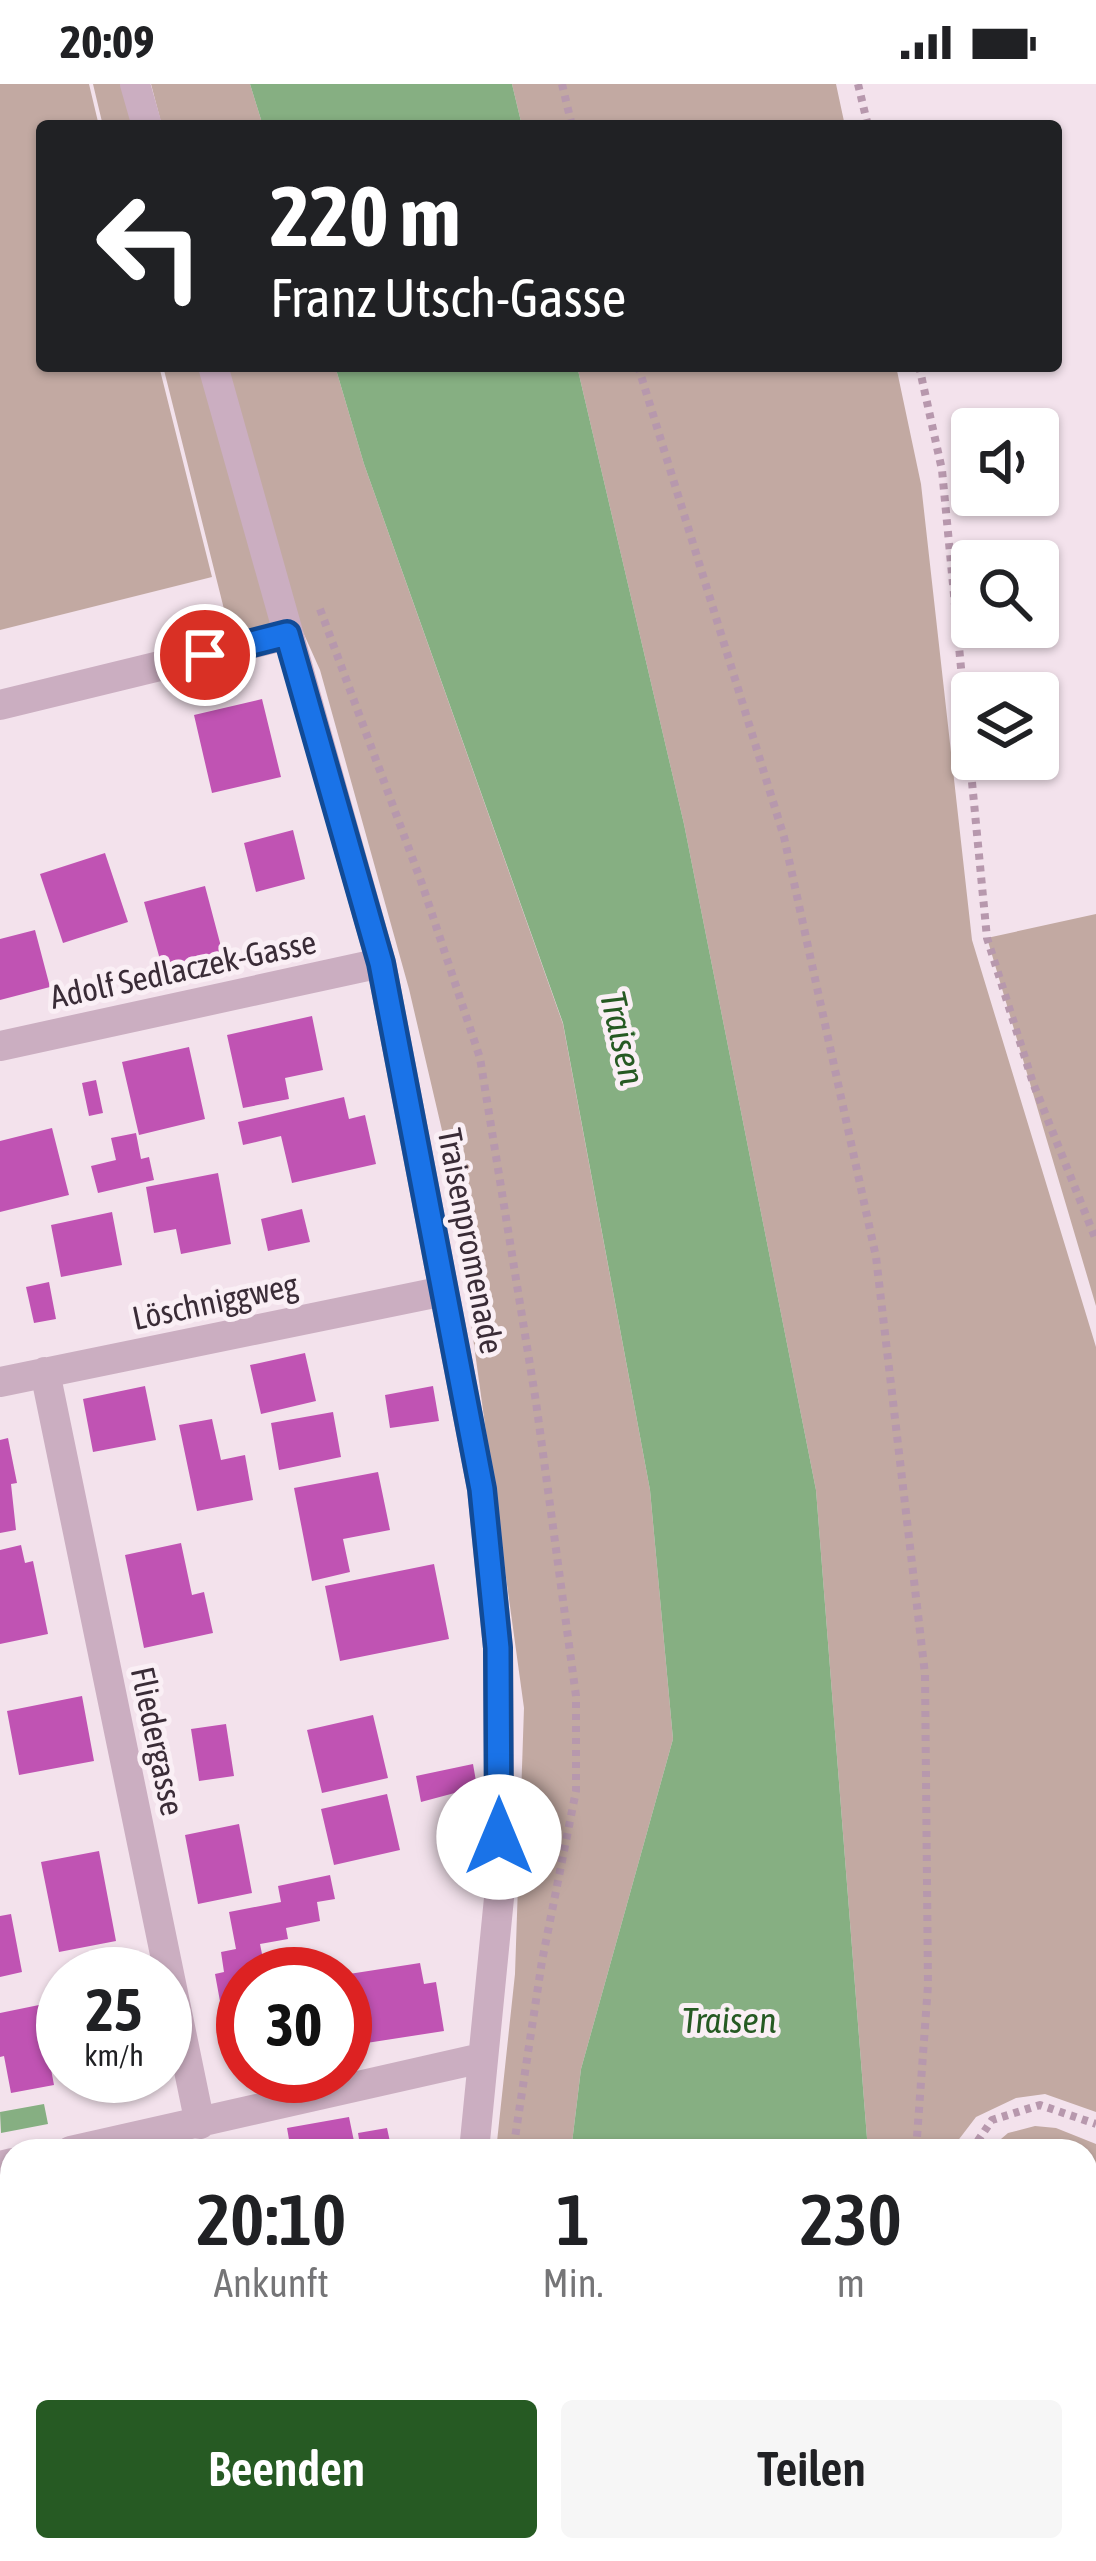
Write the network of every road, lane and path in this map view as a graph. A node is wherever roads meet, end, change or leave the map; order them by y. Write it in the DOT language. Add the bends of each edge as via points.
graph roads {
  1 [pos="135,84"];
  2 [pos="562,84"];
  3 [pos="858,84"];
  4 [pos="145,120"];
  5 [pos="571,120"];
  6 [pos="867,120"];
  7 [pos="215,372"];
  8 [pos="640,372"];
  9 [pos="921,372"];
  10 [pos="287,634"];
  11 [pos="0,705"];
  12 [pos="381,963"];
  13 [pos="0,1046"];
  14 [pos="1096,1240"];
  15 [pos="444,1291"];
  16 [pos="46,1372"];
  17 [pos="0,1382"];
  18 [pos="482,2058"];
  19 [pos="200,2124"];
  20 [pos="1096,2124"];
  21 [pos="128,2139"];
  22 [pos="474,2139"];
  23 [pos="917,2139"];
  24 [pos="979,2139"];
  1 -- 4 [label="street"];
  2 -- 5 [label="path"];
  3 -- 6 [label="path"];
  7 -- 10 [label="street, Traisenpromenade"];
  8 -- 23 [label="path" via="784,837 876,1257 925,1673 928,1985"];
  9 -- 14 [label="path" via="941,470 987,938"];
  10 -- 11 [label="street"];
  10 -- 12 [label="street, Traisenpromenade"];
  12 -- 13 [label="street, Adolf Sedlaczek-Gasse"];
  12 -- 15 [label="street, Traisenpromenade"];
  15 -- 16 [label="street, Löschniggweg"];
  15 -- 18 [label="street, Traisenpromenade" via="482,1489 498,1648 500,1888"];
  16 -- 17 [label="street, Löschniggweg"];
  16 -- 19 [label="street, Fliedergasse"];
  18 -- 19 [label="street"];
  18 -- 22 [label="street, Traisenpromenade"];
  19 -- 21 [label="street"];
  20 -- 24 [label="path" via="1040,2105 992,2120"];
}
